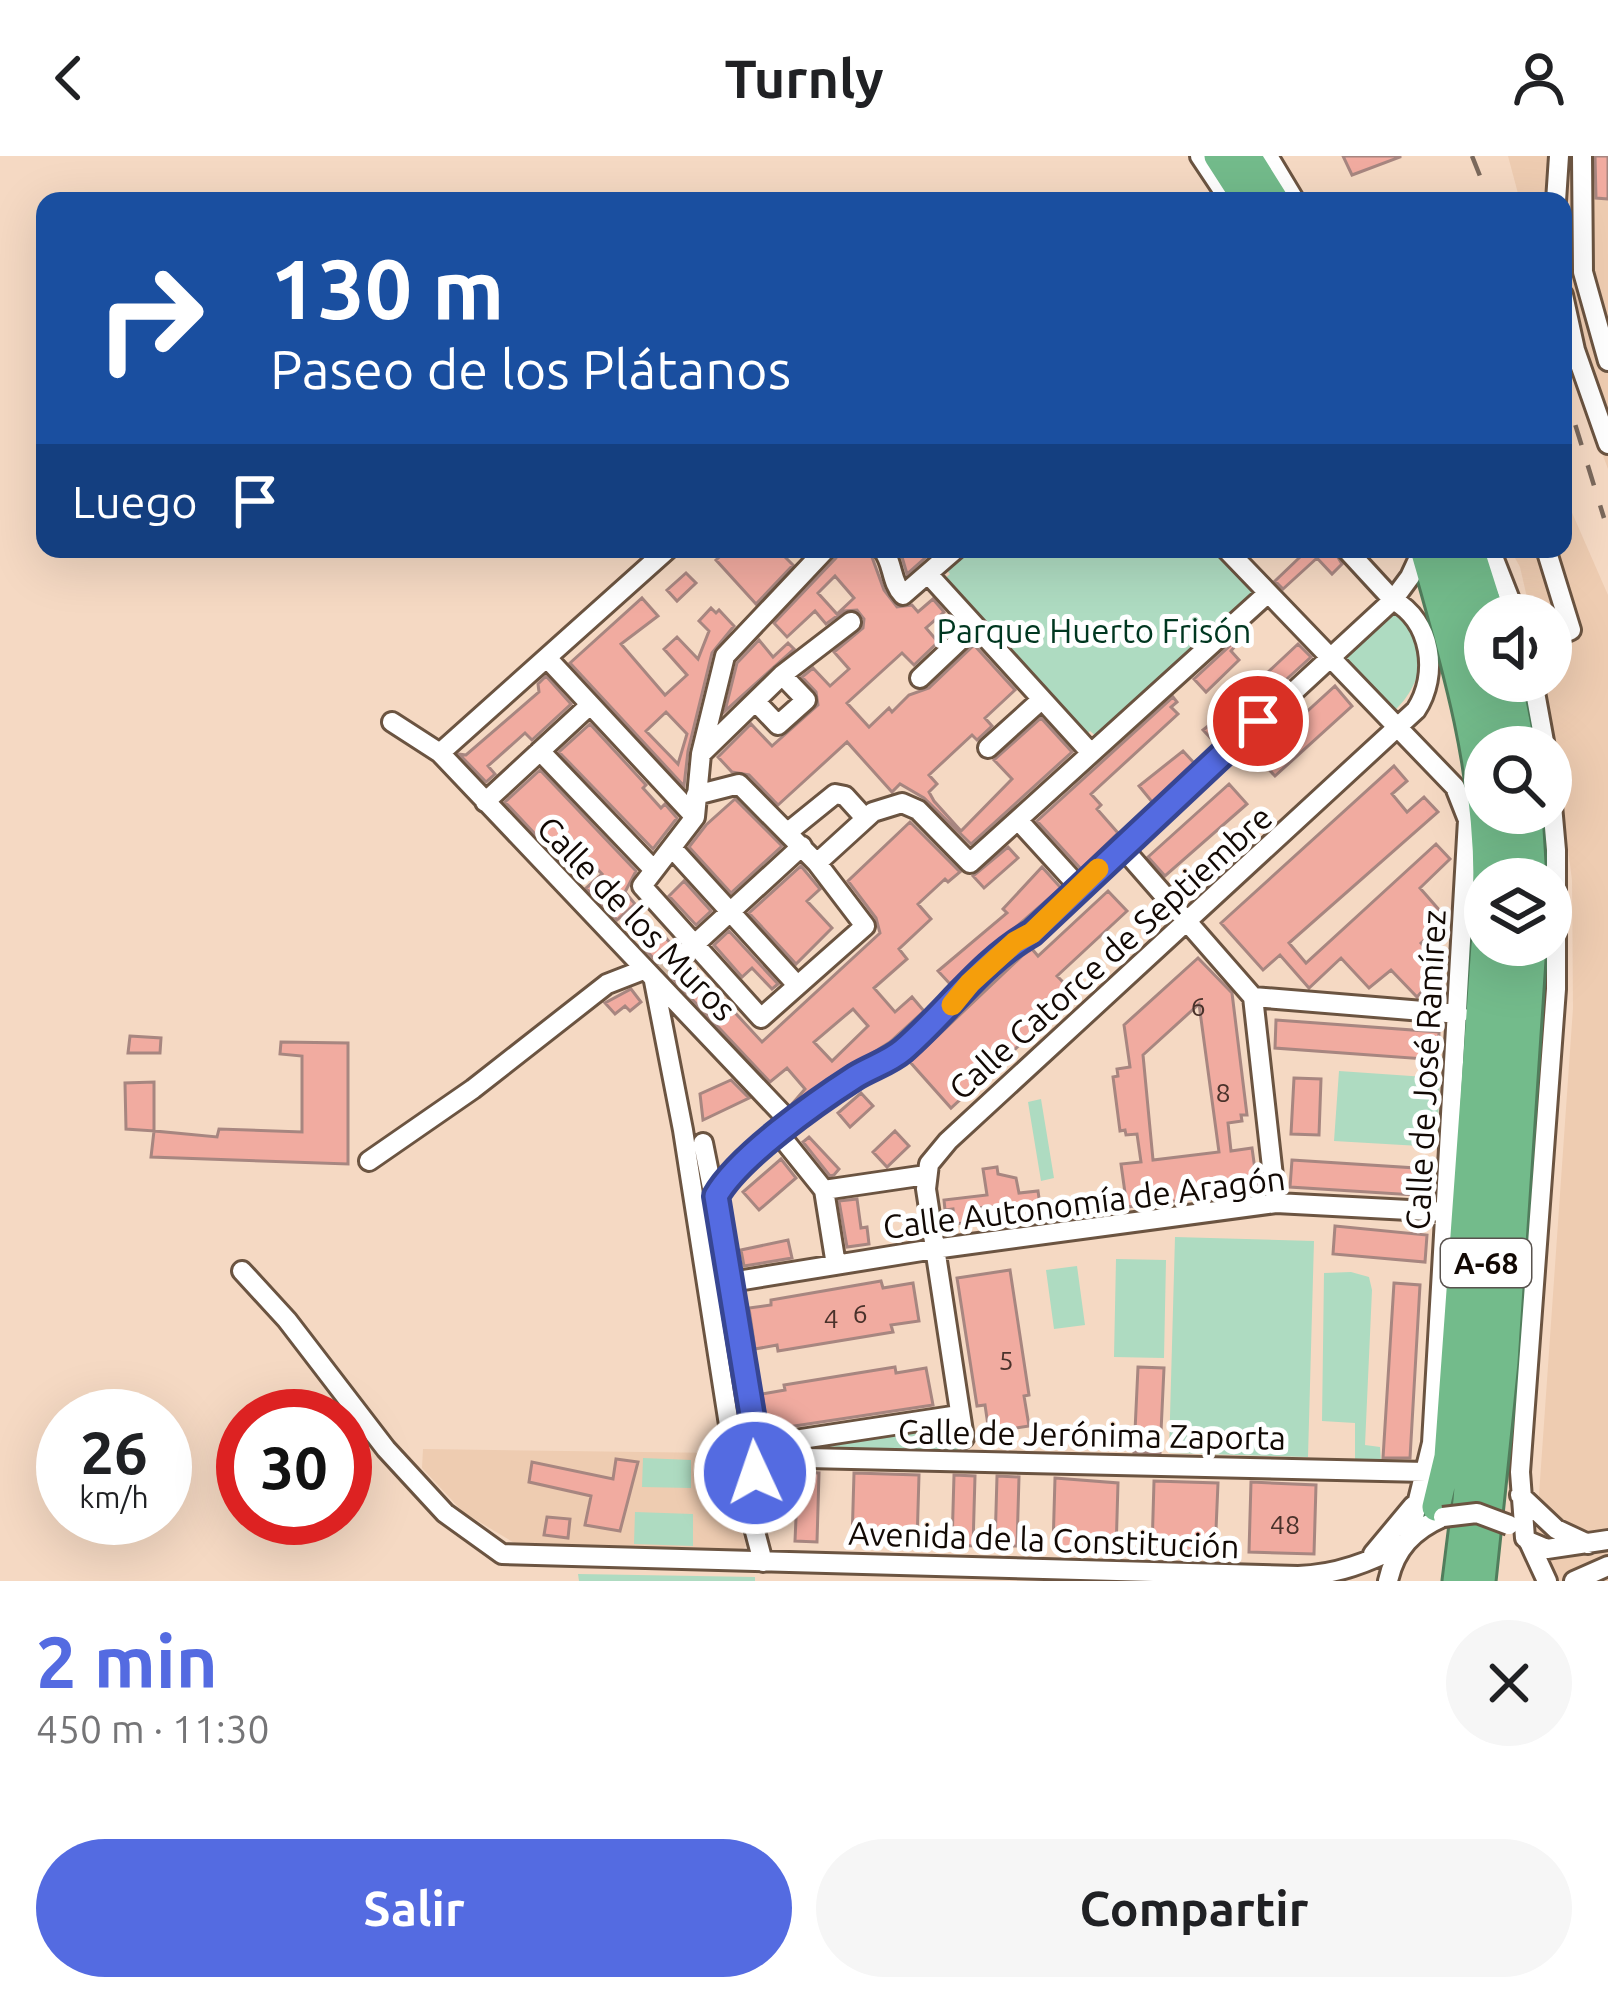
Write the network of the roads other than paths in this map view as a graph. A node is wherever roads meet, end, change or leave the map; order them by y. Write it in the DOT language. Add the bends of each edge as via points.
graph roads {
  1 [pos="1200,156"];
  2 [pos="1218,156"];
  3 [pos="1249,156"];
  4 [pos="1268,156"];
  5 [pos="1559,156"];
  6 [pos="1582,156"];
  7 [pos="1224,192"];
  8 [pos="1240,192"];
  9 [pos="1273,192"];
  10 [pos="1290,192"];
  11 [pos="1557,192"];
  12 [pos="1572,336"];
  13 [pos="1608,361"];
  14 [pos="1608,444"];
  15 [pos="658,558"];
  16 [pos="802,558"];
  17 [pos="890,558"];
  18 [pos="946,558"];
  19 [pos="1234,558"];
  20 [pos="1355,558"];
  21 [pos="1419,558"];
  22 [pos="1426,558"];
  23 [pos="1450,558"];
  24 [pos="1473,558"];
  25 [pos="1494,558"];
  26 [pos="1549,558"];
  27 [pos="928,574"];
  28 [pos="1436,592"];
  29 [pos="1267,594"];
  30 [pos="1484,594"];
  31 [pos="1508,594"];
  32 [pos="1560,594"];
  33 [pos="1398,603"];
  34 [pos="1464,604"];
  35 [pos="851,622"];
  36 [pos="974,626"];
  37 [pos="547,658"];
  38 [pos="1328,658"];
  39 [pos="782,675"];
  40 [pos="920,677"];
  41 [pos="1041,700"];
  42 [pos="756,702"];
  43 [pos="590,705"];
  44 [pos="392,722"];
  45 [pos="1398,730"];
  46 [pos="988,748"];
  47 [pos="540,752"];
  48 [pos="440,753"];
  49 [pos="1090,753"];
  50 [pos="700,754"];
  51 [pos="696,795"];
  52 [pos="485,802"];
  53 [pos="695,817"];
  54 [pos="866,818"];
  55 [pos="1018,820"];
  56 [pos="1555,834"];
  57 [pos="795,839"];
  58 [pos="1121,846"];
  59 [pos="673,849"];
  60 [pos="1486,858"];
  61 [pos="818,863"];
  62 [pos="648,878"];
  63 [pos="1079,887"];
  64 [pos="732,910"];
  65 [pos="1188,922"];
  66 [pos="688,950"];
  67 [pos="1483,966"];
  68 [pos="1507,966"];
  69 [pos="1531,966"];
  70 [pos="654,974"];
  71 [pos="797,985"];
  72 [pos="1253,997"];
  73 [pos="1459,1014"];
  74 [pos="715,1042"];
  75 [pos="670,1058"];
  76 [pos="786,1129"];
  77 [pos="682,1130"];
  78 [pos="703,1143"];
  79 [pos="369,1161"];
  80 [pos="741,1165"];
  81 [pos="926,1175"];
  82 [pos="824,1190"];
  83 [pos="716,1196"];
  84 [pos="1276,1203"];
  85 [pos="1447,1212"];
  86 [pos="934,1249"];
  87 [pos="836,1265"];
  88 [pos="242,1270"];
  89 [pos="731,1282"];
  90 [pos="959,1415"];
  91 [pos="964,1438"];
  92 [pos="732,1444"];
  93 [pos="757,1451"];
  94 [pos="1520,1496"];
  95 [pos="748,1499"];
  96 [pos="1431,1501"];
  97 [pos="1521,1534"];
  98 [pos="1406,1540"];
  99 [pos="1598,1542"];
  100 [pos="763,1562"];
  101 [pos="1608,1566"];
  102 [pos="1353,1573"];
  103 [pos="1388,1581"];
  104 [pos="1457,1581"];
  105 [pos="1481,1581"];
  106 [pos="1547,1581"];
  107 [pos="1574,1581"];
  1 -- 7 [label="street"];
  2 -- 8 [label="highway"];
  3 -- 9 [label="highway"];
  4 -- 10 [label="street"];
  5 -- 11 [label="street"];
  6 -- 13 [label="street" via="1583,272"];
  12 -- 14 [label="street"];
  15 -- 37 [label="street"];
  16 -- 50 [label="street" via="725,656"];
  17 -- 27 [label="street" via="904,595"];
  18 -- 27 [label="street"];
  19 -- 29 [label="street, Calle de José Ramírez"];
  20 -- 33 [label="street, Calle Catorce de Septiembre"];
  21 -- 33 [label="street"];
  22 -- 28 [label="highway"];
  23 -- 34 [label="highway"];
  24 -- 30 [label="highway"];
  25 -- 31 [label="street"];
  26 -- 32 [label="street"];
  27 -- 36 [label="street"];
  28 -- 33 [label="street"];
  28 -- 60 [label="highway" via="1474,731"];
  29 -- 38 [label="street, Calle de José Ramírez"];
  29 -- 49 [label="street"];
  33 -- 38 [label="street"];
  33 -- 45 [label="street, Calle Catorce de Septiembre" via="1424,634 1430,671 1422,701"];
  35 -- 39 [label="street"];
  36 -- 40 [label="street"];
  36 -- 41 [label="street"];
  37 -- 43 [label="street"];
  37 -- 48 [label="street"];
  38 -- 45 [label="street, Calle de José Ramírez"];
  38 -- 58 [label="street"];
  39 -- 42 [label="street"];
  39 -- 42 [label="street" via="806,700 778,725"];
  41 -- 46 [label="street"];
  41 -- 49 [label="street"];
  42 -- 50 [label="street"];
  43 -- 47 [label="street"];
  43 -- 53 [label="street"];
  44 -- 48 [label="street, Calle de los Muros"];
  45 -- 65 [label="street, Calle Catorce de Septiembre"];
  45 -- 73 [label="street, Calle de José Ramírez" via="1455,787 1468,820"];
  47 -- 52 [label="street"];
  47 -- 62 [label="street"];
  48 -- 52 [label="street, Calle de los Muros"];
  49 -- 55 [label="street"];
  50 -- 51 [label="street"];
  51 -- 53 [label="street"];
  51 -- 57 [label="street" via="739,784"];
  52 -- 70 [label="street, Calle de los Muros"];
  53 -- 59 [label="street"];
  54 -- 55 [label="street" via="908,804 968,863"];
  54 -- 57 [label="street" via="835,794"];
  54 -- 61 [label="street"];
  55 -- 63 [label="street"];
  56 -- 94 [label="street" via="1556,988"];
  57 -- 61 [label="street"];
  57 -- 64 [label="street"];
  58 -- 63 [label="street"];
  58 -- 65 [label="street"];
  59 -- 62 [label="street"];
  59 -- 64 [label="street"];
  61 -- 71 [label="street" via="865,926"];
  62 -- 66 [label="street"];
  63 -- 76 [label="street" via="903,1050"];
  64 -- 66 [label="street"];
  64 -- 71 [label="street"];
  65 -- 72 [label="street"];
  65 -- 81 [label="street, Calle Catorce de Septiembre" via="936,1152"];
  66 -- 71 [label="street" via="761,1018"];
  67 -- 96 [label="highway" via="1448,1457"];
  68 -- 104 [label="highway, A-68"];
  69 -- 105 [label="highway, A-68"];
  70 -- 74 [label="street, Calle de los Muros"];
  70 -- 75 [label="street"];
  70 -- 79 [label="street" via="607,983"];
  72 -- 73 [label="street"];
  72 -- 84 [label="street"];
  73 -- 85 [label="street, Calle de José Ramírez"];
  74 -- 75 [label="street" via="684,1045"];
  74 -- 76 [label="street, Calle de los Muros"];
  75 -- 77 [label="street"];
  76 -- 80 [label="street"];
  76 -- 82 [label="street, Calle de los Muros"];
  77 -- 78 [label="street"];
  77 -- 92 [label="street"];
  78 -- 80 [label="street"];
  78 -- 83 [label="street"];
  80 -- 83 [label="street"];
  81 -- 82 [label="street"];
  81 -- 86 [label="street"];
  82 -- 87 [label="street"];
  83 -- 89 [label="street"];
  84 -- 85 [label="street, Calle Autonomía de Aragón"];
  84 -- 86 [label="street, Calle Autonomía de Aragón"];
  85 -- 96 [label="street, Calle de José Ramírez"];
  86 -- 87 [label="street, Calle Autonomía de Aragón"];
  86 -- 90 [label="street"];
  87 -- 89 [label="street, Calle Autonomía de Aragón"];
  88 -- 100 [label="street, Avenida de la Constitución" via="386,1449 445,1513 502,1554"];
  89 -- 93 [label="street"];
  90 -- 91 [label="street"];
  90 -- 93 [label="street, Calle de Jerónima Zaporta"];
  92 -- 93 [label="street, Calle de Jerónima Zaporta"];
  92 -- 95 [label="street"];
  93 -- 95 [label="street"];
  93 -- 96 [label="street, Calle de Jerónima Zaporta"];
  94 -- 97 [label="street"];
  94 -- 99 [label="street" via="1541,1518"];
  95 -- 100 [label="street"];
  96 -- 97 [label="street, Calle de Jerónima Zaporta, bridge"];
  96 -- 98 [label="street, Calle de José Ramírez"];
  96 -- 98 [label="street"];
  96 -- 102 [label="street"];
  97 -- 99 [label="street, Calle de Jerónima Zaporta" via="1547,1549"];
  97 -- 106 [label="street"];
  98 -- 102 [label="street"];
  98 -- 103 [label="street, Calle de José Ramírez"];
  100 -- 102 [label="street, Avenida de la Constitución"];
  101 -- 107 [label="street"];
}
